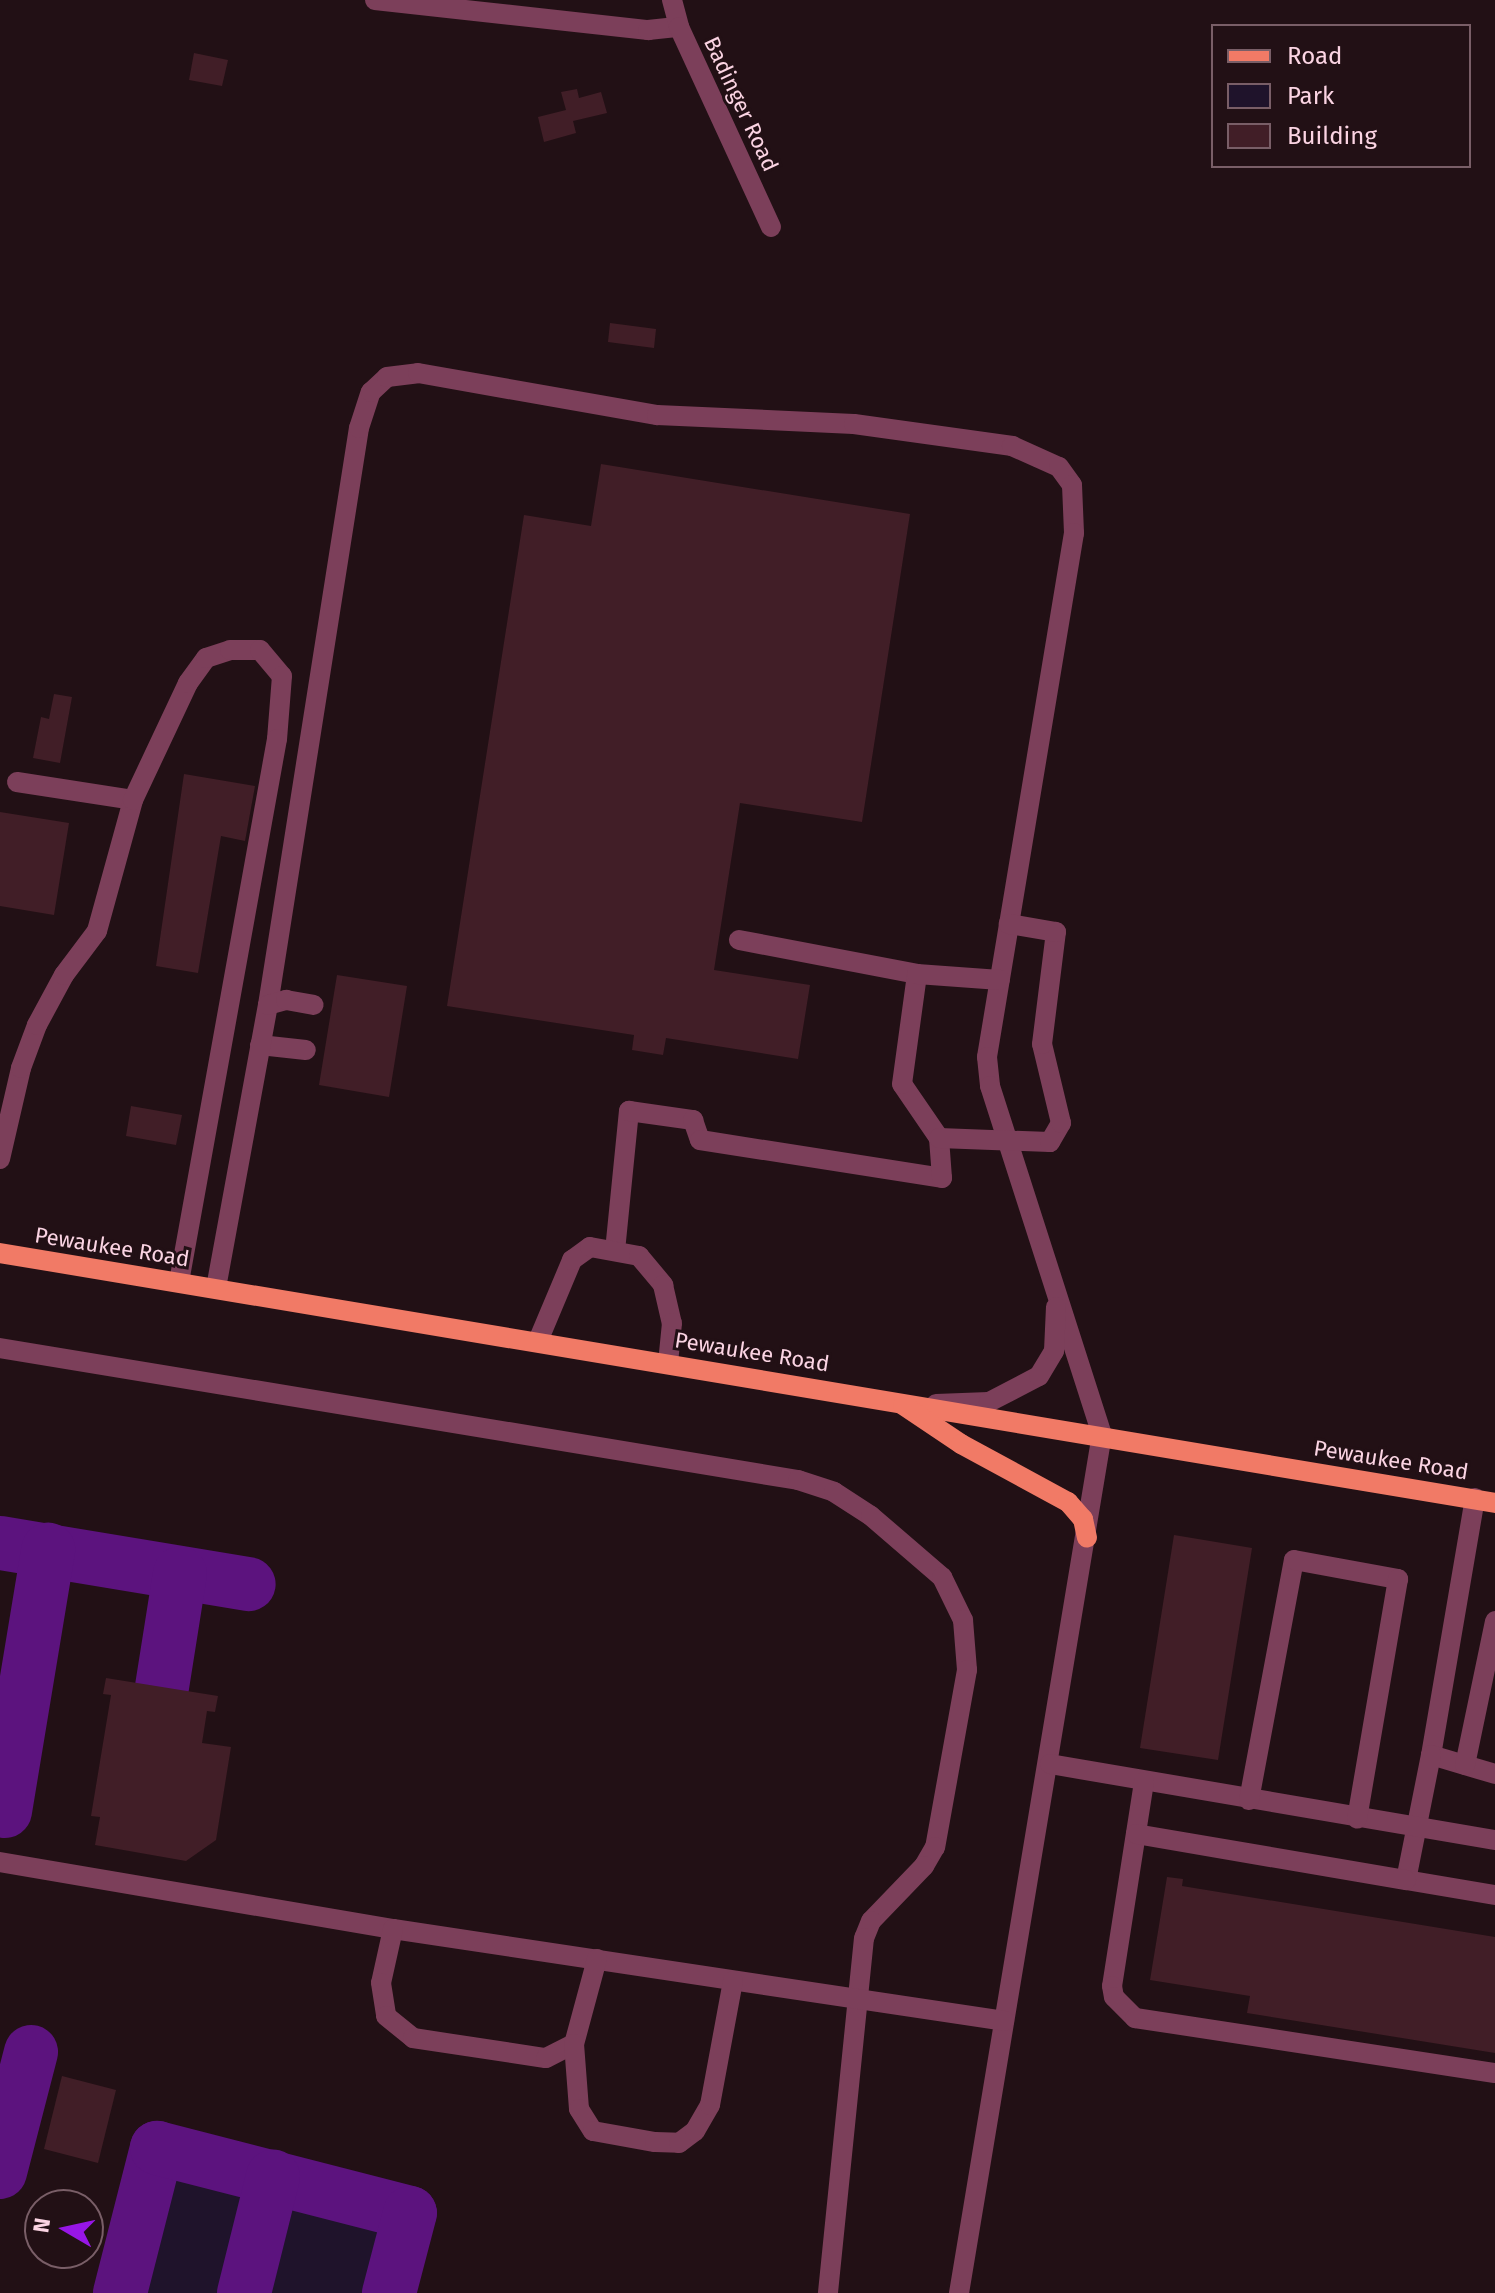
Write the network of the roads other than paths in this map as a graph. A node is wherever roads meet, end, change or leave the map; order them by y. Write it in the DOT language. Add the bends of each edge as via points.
graph roads {
  1 [pos="375,0"];
  2 [pos="672,0"];
  3 [pos="679,27"];
  4 [pos="771,227"];
  5 [pos="17,782"];
  6 [pos="133,800"];
  7 [pos="1009,924"];
  8 [pos="739,940"];
  9 [pos="917,974"];
  10 [pos="1000,980"];
  11 [pos="268,1005"];
  12 [pos="314,1005"];
  13 [pos="260,1045"];
  14 [pos="306,1050"];
  15 [pos="1007,1137"];
  16 [pos="939,1138"];
  17 [pos="0,1159"];
  18 [pos="615,1251"];
  19 [pos="0,1253"];
  20 [pos="1052,1267"];
  21 [pos="179,1282"];
  22 [pos="216,1288"];
  23 [pos="538,1341"];
  24 [pos="0,1348"];
  25 [pos="668,1363"];
  26 [pos="896,1400"];
  27 [pos="922,1405"];
  28 [pos="1102,1434"];
  29 [pos="1485,1500"];
  30 [pos="1087,1538"];
  31 [pos="1495,1621"];
  32 [pos="1431,1755"];
  33 [pos="1050,1764"];
  34 [pos="1465,1765"];
  35 [pos="1495,1774"];
  36 [pos="1144,1782"];
  37 [pos="1249,1800"];
  38 [pos="1357,1819"];
  39 [pos="1413,1828"];
  40 [pos="1136,1834"];
  41 [pos="1495,1840"];
  42 [pos="0,1862"];
  43 [pos="1406,1880"];
  44 [pos="1495,1895"];
  45 [pos="393,1929"];
  46 [pos="597,1959"];
  47 [pos="733,1981"];
  48 [pos="855,1999"];
  49 [pos="1004,2021"];
  50 [pos="574,2044"];
  51 [pos="1495,2073"];
  52 [pos="828,2293"];
  53 [pos="959,2293"];
  1 -- 3 [label="street" via="648,30"];
  2 -- 3 [label="street, Badinger Road"];
  3 -- 4 [label="street, Badinger Road"];
  5 -- 6 [label="street"];
  6 -- 17 [label="street" via="97,931 64,975 21,1068"];
  6 -- 21 [label="street" via="188,683 206,658 230,650 260,650 282,676 277,739"];
  7 -- 10 [label="street"];
  7 -- 11 [label="street" via="1074,533 1072,485 1059,467 1012,446 854,424 657,415 418,373 387,377 371,392 359,428"];
  7 -- 15 [label="street" via="1056,932 1042,1044 1061,1123 1050,1142"];
  8 -- 9 [label="street"];
  9 -- 10 [label="street"];
  9 -- 16 [label="street" via="902,1084"];
  10 -- 15 [label="street" via="987,1057 990,1086"];
  11 -- 12 [label="street" via="286,1000"];
  11 -- 13 [label="street"];
  13 -- 14 [label="street"];
  13 -- 22 [label="street"];
  15 -- 16 [label="street"];
  15 -- 20 [label="street"];
  16 -- 18 [label="street" via="942,1178 700,1140 693,1120 629,1111"];
  18 -- 23 [label="street" via="590,1247 572,1260"];
  18 -- 25 [label="street" via="639,1256 663,1285 672,1323"];
  19 -- 21 [label="main road, Pewaukee Road"];
  20 -- 27 [label="street" via="1059,1327 1054,1351 1039,1376 989,1402"];
  20 -- 28 [label="street"];
  21 -- 22 [label="main road, Pewaukee Road"];
  22 -- 23 [label="main road, Pewaukee Road"];
  23 -- 25 [label="main road, Pewaukee Road"];
  24 -- 48 [label="street" via="798,1480 834,1492 871,1516 942,1577 960,1610 968,1644 935,1847 924,1866 871,1921"];
  25 -- 26 [label="main road, Pewaukee Road"];
  26 -- 27 [label="main road, Pewaukee Road"];
  26 -- 30 [label="main road" via="961,1444 1068,1502 1083,1519"];
  27 -- 28 [label="main road, Pewaukee Road"];
  28 -- 29 [label="main road, Pewaukee Road"];
  28 -- 30 [label="street"];
  29 -- 32 [label="street"];
  30 -- 33 [label="street"];
  31 -- 34 [label="street"];
  32 -- 34 [label="street"];
  32 -- 39 [label="street"];
  33 -- 36 [label="street"];
  33 -- 49 [label="street"];
  34 -- 35 [label="street"];
  36 -- 37 [label="street"];
  36 -- 40 [label="street"];
  37 -- 38 [label="street"];
  37 -- 38 [label="street" via="1294,1560 1324,1565 1398,1579"];
  38 -- 39 [label="street"];
  39 -- 41 [label="street"];
  39 -- 43 [label="street"];
  40 -- 43 [label="street"];
  40 -- 51 [label="street" via="1112,1986 1114,1997 1135,2018"];
  42 -- 45 [label="street"];
  43 -- 44 [label="street"];
  45 -- 46 [label="street"];
  45 -- 50 [label="street" via="381,1983 386,2016 413,2038 546,2058"];
  46 -- 47 [label="street"];
  46 -- 50 [label="street"];
  47 -- 48 [label="street"];
  47 -- 50 [label="street" via="710,2105 695,2131 679,2143 593,2131 579,2109"];
  48 -- 49 [label="street"];
  48 -- 52 [label="street"];
  49 -- 53 [label="street"];
}
